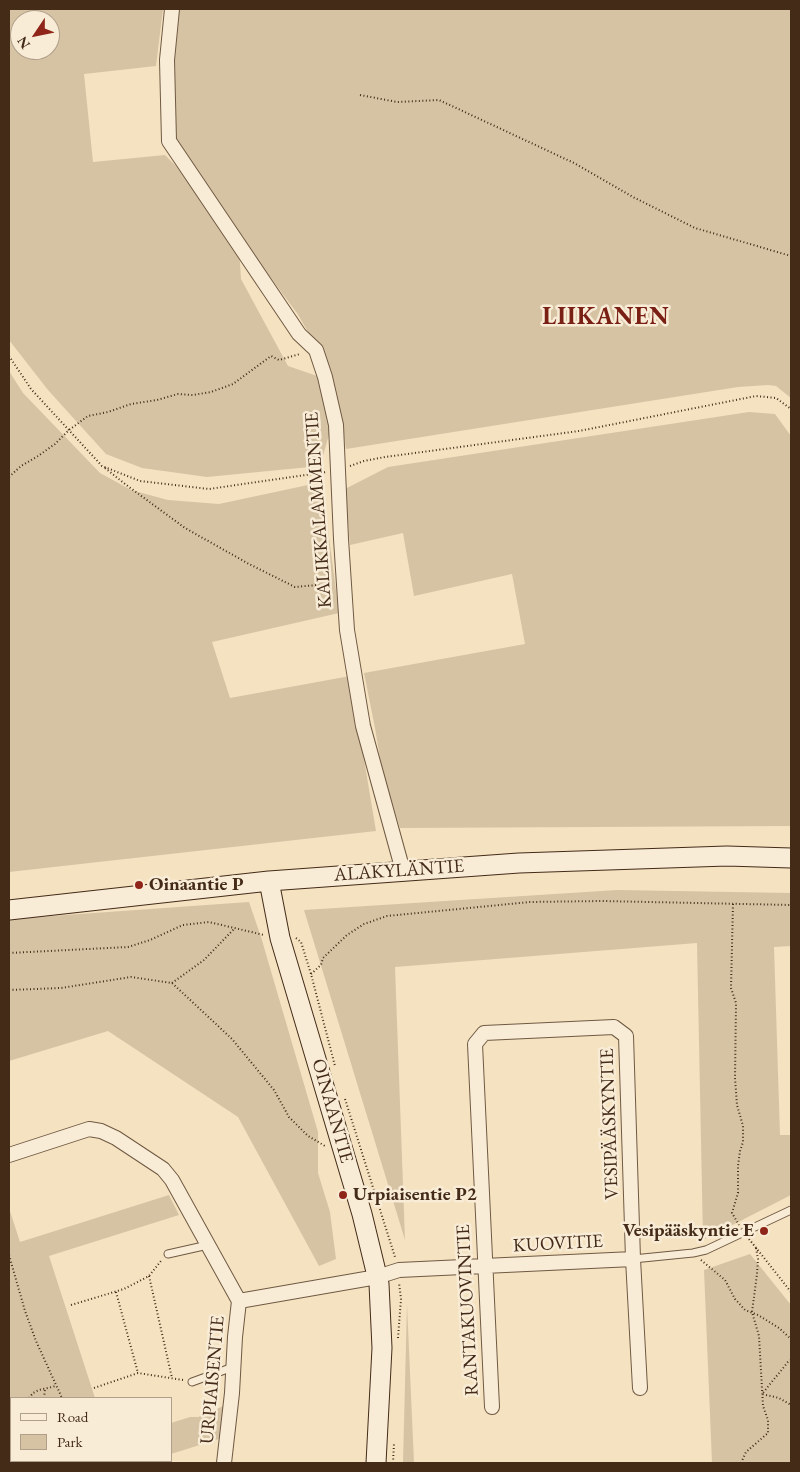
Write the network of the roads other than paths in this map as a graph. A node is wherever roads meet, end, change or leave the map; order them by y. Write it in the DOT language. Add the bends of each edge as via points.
graph roads {
  1 [pos="172,9"];
  2 [pos="791,858"];
  3 [pos="403,871"];
  4 [pos="268,881"];
  5 [pos="9,910"];
  6 [pos="542,1030"];
  7 [pos="9,1155"];
  8 [pos="791,1210"];
  9 [pos="208,1245"];
  10 [pos="168,1254"];
  11 [pos="633,1258"];
  12 [pos="484,1266"];
  13 [pos="378,1277"];
  14 [pos="240,1301"];
  15 [pos="233,1367"];
  16 [pos="192,1382"];
  17 [pos="640,1388"];
  18 [pos="492,1407"];
  19 [pos="224,1463"];
  20 [pos="376,1463"];
  1 -- 3 [label="street, KALIKKALAMMENTIE" via="167,60 169,141 299,334 316,350 325,377 336,425 347,630 364,726"];
  2 -- 3 [label="main road, ALAKYLÄNTIE" via="727,856 518,863"];
  3 -- 4 [label="main road, ALAKYLÄNTIE"];
  4 -- 5 [label="main road, ALAKYLÄNTIE"];
  4 -- 13 [label="main road, OINAANTIE" via="280,938"];
  6 -- 11 [label="street, VESIPÄÄSKYNTIE" via="614,1027 626,1036"];
  6 -- 12 [label="street, RANTAKUOVINTIE" via="484,1033 475,1044"];
  7 -- 9 [label="street, URPIAISENTIE" via="89,1129 109,1135 163,1169"];
  8 -- 11 [label="lane, KUOVITIE" via="706,1250"];
  9 -- 10 [label="lane"];
  9 -- 14 [label="street, URPIAISENTIE"];
  11 -- 12 [label="street, KUOVITIE"];
  11 -- 17 [label="street, VESIPÄÄSKYNTIE"];
  12 -- 13 [label="street, KUOVITIE" via="399,1270"];
  12 -- 18 [label="street, RANTAKUOVINTIE"];
  13 -- 14 [label="street, URPIAISENTIE"];
  13 -- 20 [label="main road, OINAANTIE" via="382,1348"];
  14 -- 15 [label="street, URPIAISENTIE"];
  15 -- 16 [label="lane"];
  15 -- 19 [label="street, URPIAISENTIE"];
}
